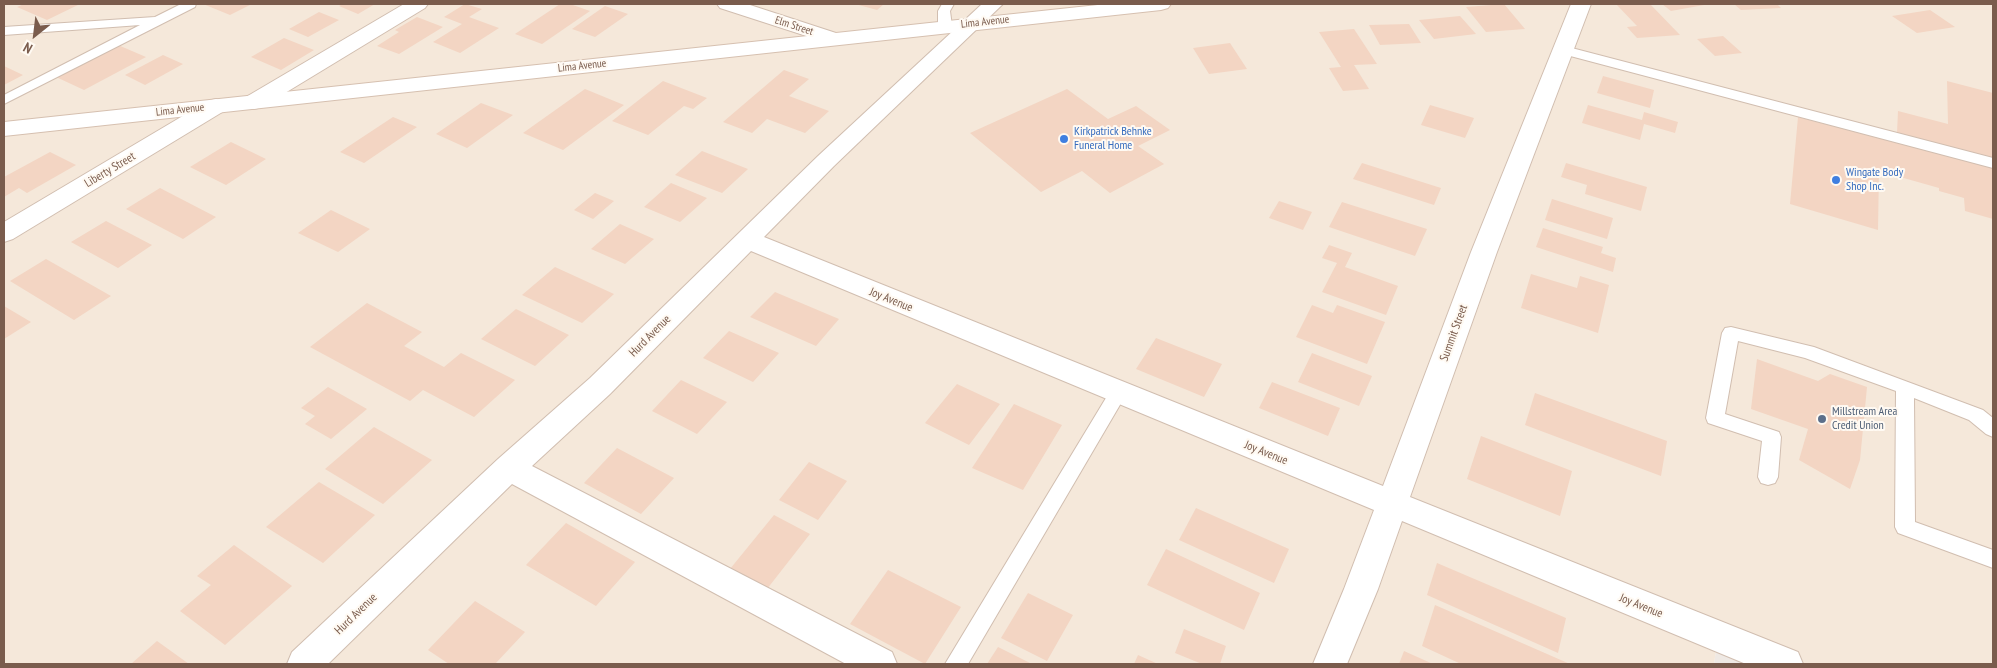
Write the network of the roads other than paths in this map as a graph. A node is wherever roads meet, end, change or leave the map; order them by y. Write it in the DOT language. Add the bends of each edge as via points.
graph roads {
  1 [pos="190,4"];
  2 [pos="418,4"];
  3 [pos="727,4"];
  4 [pos="948,4"];
  5 [pos="992,4"];
  6 [pos="1161,4"];
  7 [pos="1581,4"];
  8 [pos="160,19"];
  9 [pos="972,23"];
  10 [pos="945,26"];
  11 [pos="4,31"];
  12 [pos="832,38"];
  13 [pos="1564,50"];
  14 [pos="4,100"];
  15 [pos="254,102"];
  16 [pos="216,106"];
  17 [pos="4,129"];
  18 [pos="1993,163"];
  19 [pos="4,233"];
  20 [pos="747,240"];
  21 [pos="1905,387"];
  22 [pos="1118,392"];
  23 [pos="1993,429"];
  24 [pos="509,468"];
  25 [pos="1768,477"];
  26 [pos="1392,505"];
  27 [pos="1993,559"];
  28 [pos="304,664"];
  29 [pos="880,664"];
  30 [pos="956,664"];
  31 [pos="1330,664"];
  32 [pos="1786,664"];
  1 -- 8 [label="lane"];
  2 -- 15 [label="street"];
  3 -- 12 [label="street, Elm Street"];
  4 -- 10 [label="lane" via="944,11"];
  5 -- 9 [label="street, Hurd Avenue"];
  6 -- 9 [label="street, Lima Avenue"];
  7 -- 13 [label="street, Summit Street"];
  8 -- 11 [label="lane"];
  8 -- 14 [label="lane"];
  9 -- 10 [label="street, Lima Avenue"];
  9 -- 20 [label="street, Hurd Avenue"];
  10 -- 12 [label="street, Lima Avenue"];
  12 -- 15 [label="street, Lima Avenue"];
  13 -- 18 [label="lane"];
  13 -- 26 [label="street, Summit Street" via="1484,252"];
  15 -- 16 [label="street, Lima Avenue"];
  16 -- 17 [label="street, Lima Avenue"];
  16 -- 19 [label="street, Liberty Street"];
  20 -- 22 [label="street, Joy Avenue"];
  20 -- 24 [label="street, Hurd Avenue" via="600,386"];
  21 -- 23 [label="lane" via="1976,415"];
  21 -- 25 [label="lane" via="1808,352 1731,333 1715,418 1772,437"];
  21 -- 27 [label="lane" via="1905,527"];
  22 -- 26 [label="street, Joy Avenue"];
  22 -- 30 [label="lane"];
  24 -- 28 [label="street, Hurd Avenue"];
  24 -- 29 [label="street"];
  26 -- 31 [label="street, Summit Street"];
  26 -- 32 [label="street, Joy Avenue"];
}
